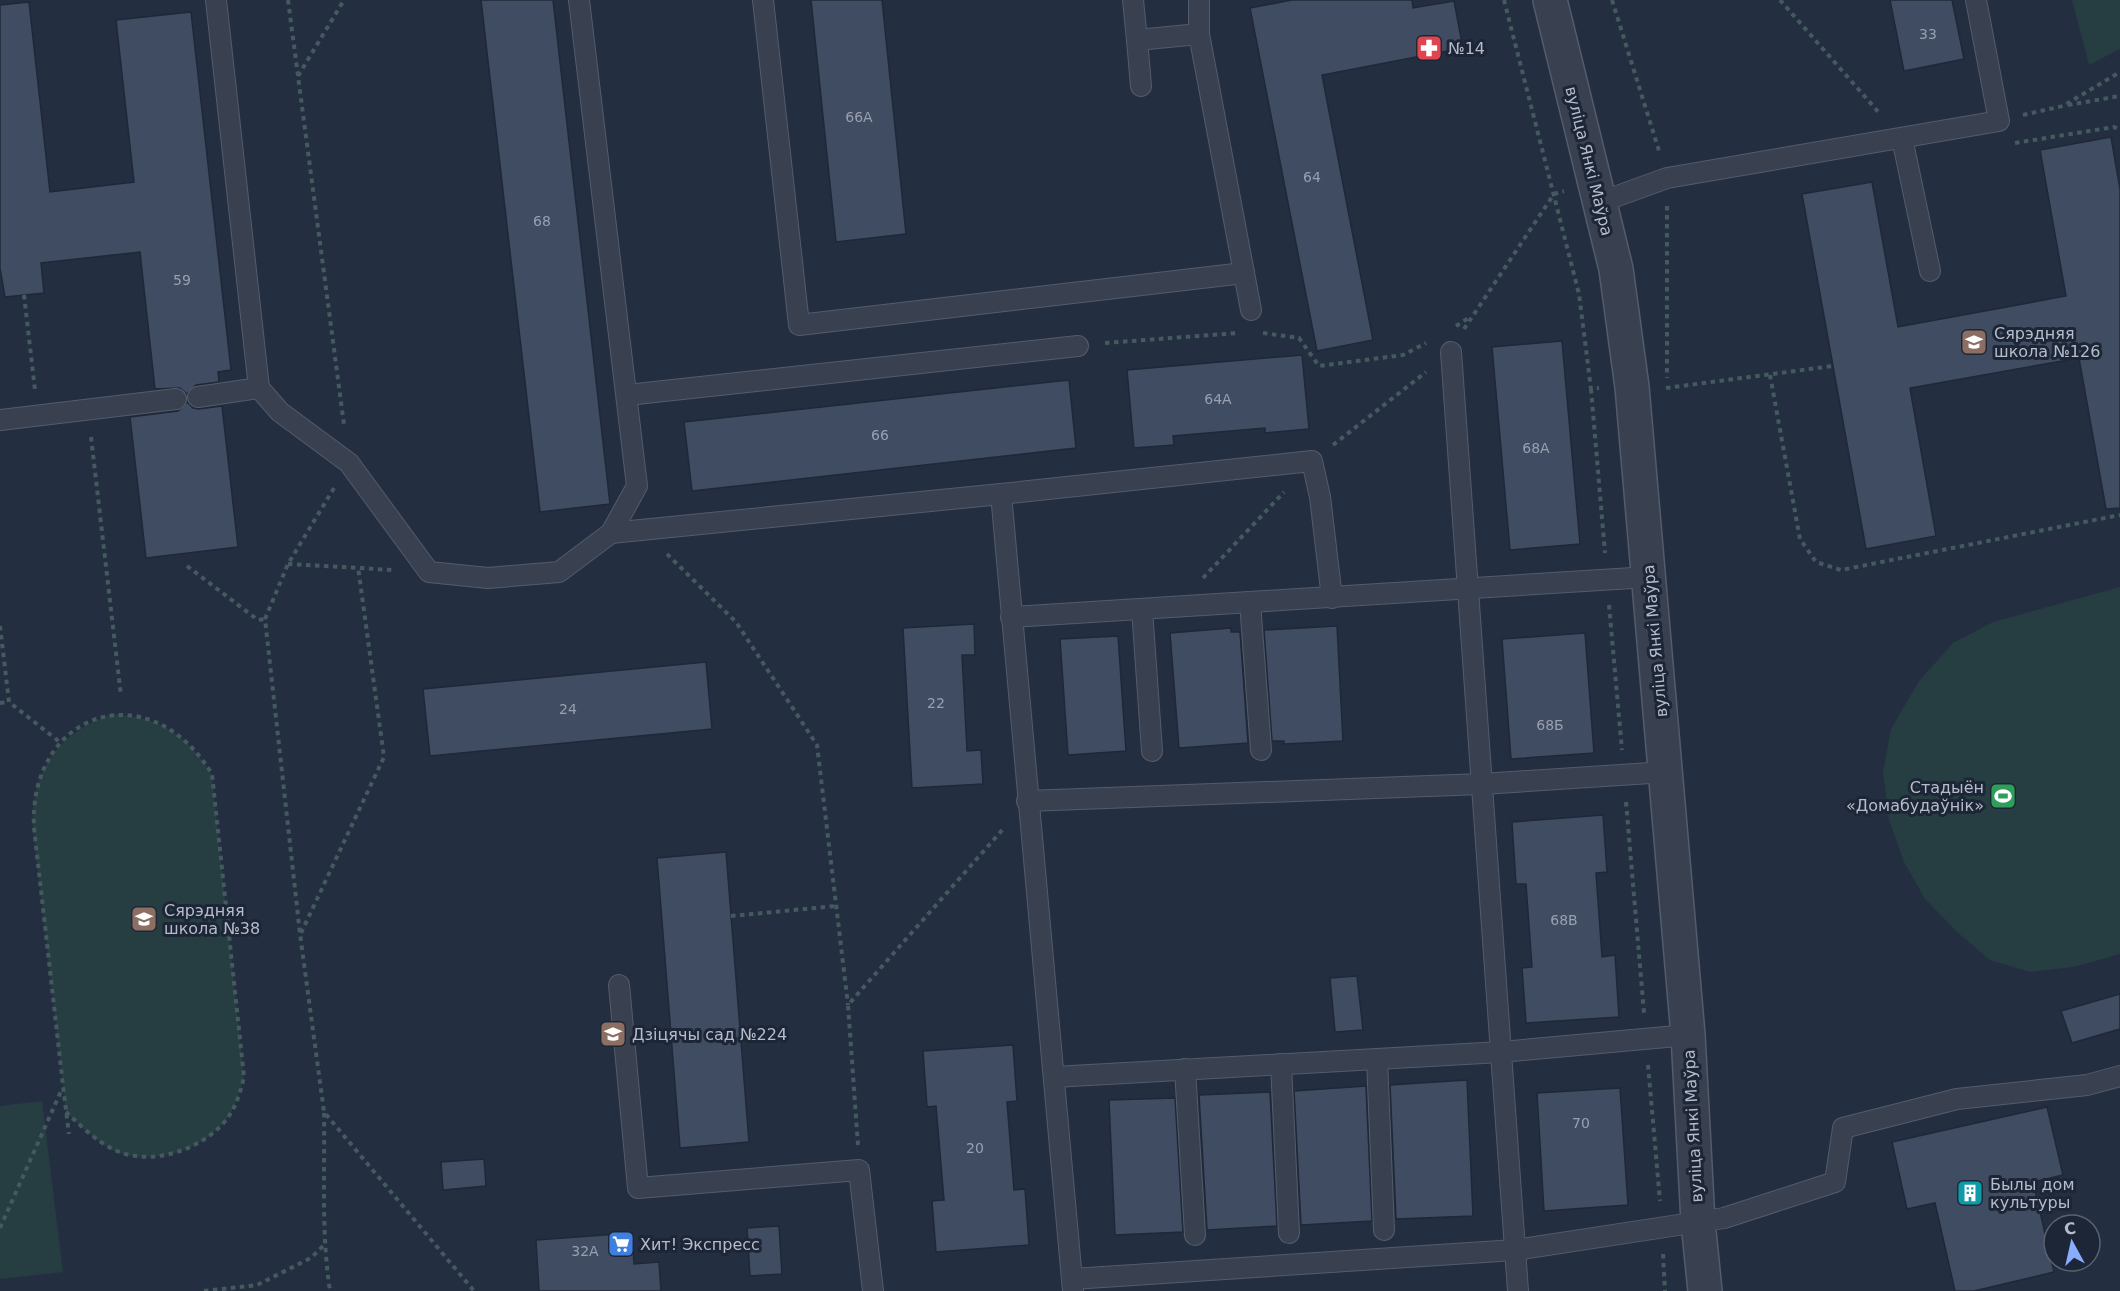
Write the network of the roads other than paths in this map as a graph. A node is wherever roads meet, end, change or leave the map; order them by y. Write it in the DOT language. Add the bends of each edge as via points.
graph roads {
  1 [pos="216,0"];
  2 [pos="579,0"];
  3 [pos="764,0"];
  4 [pos="1133,0"];
  5 [pos="1199,0"];
  6 [pos="1550,0"];
  7 [pos="1976,0"];
  8 [pos="1199,34"];
  9 [pos="1137,40"];
  10 [pos="1141,86"];
  11 [pos="1902,138"];
  12 [pos="1600,202"];
  13 [pos="1930,271"];
  14 [pos="1244,273"];
  15 [pos="1251,310"];
  16 [pos="1078,346"];
  17 [pos="1451,352"];
  18 [pos="259,388"];
  19 [pos="627,395"];
  20 [pos="198,397"];
  21 [pos="176,399"];
  22 [pos="0,420"];
  23 [pos="1001,494"];
  24 [pos="611,533"];
  25 [pos="1649,577"];
  26 [pos="1468,590"];
  27 [pos="1332,598"];
  28 [pos="1250,603"];
  29 [pos="1142,609"];
  30 [pos="1011,617"];
  31 [pos="1261,750"];
  32 [pos="1152,751"];
  33 [pos="1666,772"];
  34 [pos="1482,784"];
  35 [pos="1027,801"];
  36 [pos="619,984"];
  37 [pos="1688,1035"];
  38 [pos="1501,1052"];
  39 [pos="1377,1059"];
  40 [pos="1281,1064"];
  41 [pos="1185,1069"];
  42 [pos="2120,1076"];
  43 [pos="1054,1077"];
  44 [pos="1698,1222"];
  45 [pos="1384,1230"];
  46 [pos="1289,1233"];
  47 [pos="1195,1235"];
  48 [pos="1515,1250"];
  49 [pos="1073,1285"];
  50 [pos="873,1291"];
  51 [pos="1518,1291"];
  52 [pos="1705,1291"];
  1 -- 18 [label="lane"];
  2 -- 19 [label="lane"];
  3 -- 14 [label="lane" via="799,325"];
  4 -- 9 [label="lane"];
  5 -- 8 [label="lane"];
  6 -- 12 [label="street, вуліца Янкі Маўра"];
  7 -- 11 [label="lane" via="1999,121"];
  8 -- 9 [label="lane"];
  8 -- 14 [label="lane"];
  9 -- 10 [label="lane"];
  11 -- 12 [label="lane" via="1667,178"];
  11 -- 13 [label="lane"];
  12 -- 25 [label="street, вуліца Янкі Маўра" via="1616,269 1632,387"];
  14 -- 15 [label="lane"];
  16 -- 19 [label="lane"];
  17 -- 26 [label="lane"];
  18 -- 20 [label="lane"];
  18 -- 24 [label="lane" via="280,412 349,463 429,572 488,578 559,572"];
  19 -- 24 [label="lane" via="637,486"];
  21 -- 22 [label="lane"];
  23 -- 24 [label="lane"];
  23 -- 27 [label="lane" via="1312,461"];
  23 -- 30 [label="lane"];
  25 -- 26 [label="lane"];
  25 -- 33 [label="street, вуліца Янкі Маўра"];
  26 -- 27 [label="lane"];
  26 -- 34 [label="lane"];
  27 -- 28 [label="lane"];
  28 -- 29 [label="lane"];
  28 -- 31 [label="lane"];
  29 -- 30 [label="lane"];
  29 -- 32 [label="lane"];
  30 -- 35 [label="lane"];
  33 -- 34 [label="lane"];
  33 -- 37 [label="street, вуліца Янкі Маўра"];
  34 -- 35 [label="lane"];
  34 -- 38 [label="lane"];
  35 -- 43 [label="lane"];
  36 -- 50 [label="lane" via="638,1188 859,1170"];
  37 -- 38 [label="lane"];
  37 -- 44 [label="street, вуліца Янкі Маўра"];
  38 -- 39 [label="lane"];
  38 -- 48 [label="lane"];
  39 -- 40 [label="lane"];
  39 -- 45 [label="lane"];
  40 -- 41 [label="lane"];
  40 -- 46 [label="lane"];
  41 -- 43 [label="lane"];
  41 -- 47 [label="lane"];
  42 -- 44 [label="lane" via="2087,1084 1957,1099 1843,1128 1835,1182 1724,1218"];
  43 -- 49 [label="lane"];
  44 -- 48 [label="lane"];
  44 -- 52 [label="street, вуліца Янкі Маўра"];
  48 -- 49 [label="lane"];
  48 -- 51 [label="lane"];
}
